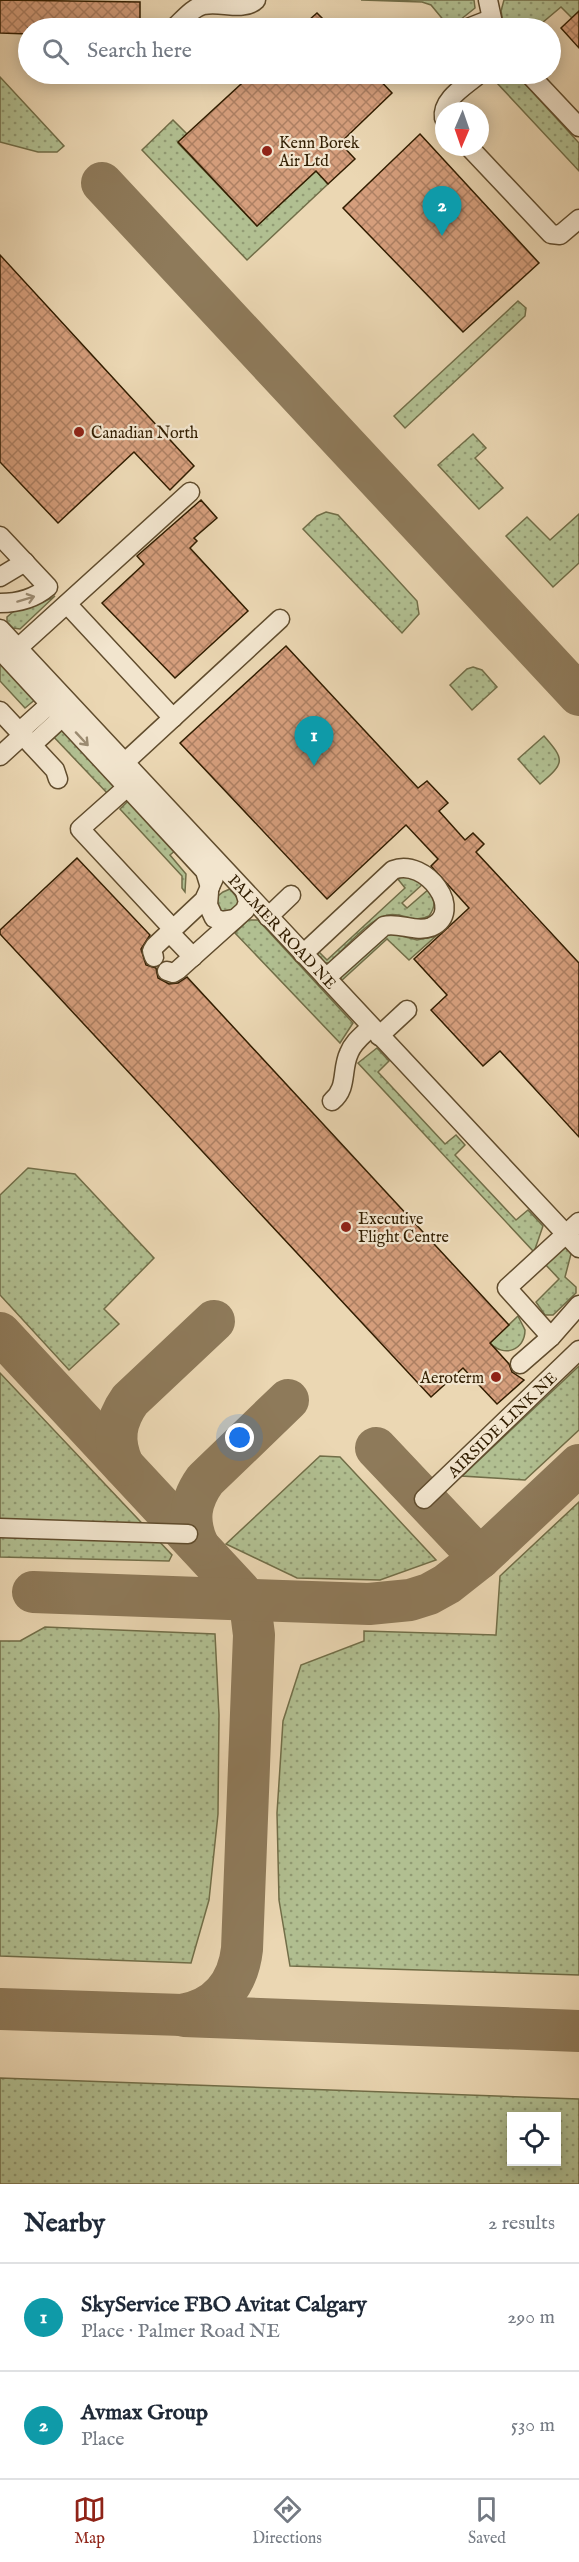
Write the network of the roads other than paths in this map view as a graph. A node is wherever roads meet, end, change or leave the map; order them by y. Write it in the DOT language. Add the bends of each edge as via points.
graph roads {
  1 [pos="256,0"];
  2 [pos="488,0"];
  3 [pos="187,18"];
  4 [pos="491,18"];
  5 [pos="468,84"];
  6 [pos="538,84"];
  7 [pos="447,102"];
  8 [pos="579,127"];
  9 [pos="477,156"];
  10 [pos="579,219"];
  11 [pos="190,492"];
  12 [pos="0,536"];
  13 [pos="25,562"];
  14 [pos="0,577"];
  15 [pos="0,603"];
  16 [pos="67,604"];
  17 [pos="280,619"];
  18 [pos="0,629"];
  19 [pos="9,649"];
  20 [pos="58,703"];
  21 [pos="0,711"];
  22 [pos="173,718"];
  23 [pos="22,735"];
  24 [pos="0,756"];
  25 [pos="124,763"];
  26 [pos="58,779"];
  27 [pos="132,782"];
  28 [pos="211,856"];
  29 [pos="210,890"];
  30 [pos="246,892"];
  31 [pos="291,895"];
  32 [pos="268,917"];
  33 [pos="235,919"];
  34 [pos="171,930"];
  35 [pos="303,954"];
  36 [pos="154,957"];
  37 [pos="193,957"];
  38 [pos="167,971"];
  39 [pos="326,978"];
  40 [pos="407,1010"];
  41 [pos="375,1031"];
  42 [pos="332,1101"];
  43 [pos="573,1228"];
  44 [pos="579,1248"];
  45 [pos="579,1305"];
  46 [pos="550,1337"];
  47 [pos="579,1350"];
  48 [pos="520,1364"];
  49 [pos="424,1498"];
  50 [pos="0,1527"];
  51 [pos="188,1534"];
  1 -- 3 [label="street" via="246,6 203,5"];
  2 -- 4 [label="street"];
  5 -- 7 [label="street"];
  6 -- 8 [label="street"];
  9 -- 10 [label="street" via="551,234 560,235"];
  11 -- 16 [label="street"];
  12 -- 13 [label="street"];
  13 -- 14 [label="street"];
  15 -- 13 [label="street, one-way" via="22,601 48,587"];
  16 -- 19 [label="street"];
  16 -- 22 [label="street"];
  17 -- 22 [label="street"];
  18 -- 19 [label="street, PALMER ROAD NE"];
  19 -- 20 [label="street, PALMER ROAD NE"];
  20 -- 23 [label="street"];
  20 -- 23 [label="street"];
  20 -- 25 [label="street, PALMER ROAD NE"];
  20 -- 27 [label="street, one-way"];
  21 -- 23 [label="street"];
  22 -- 25 [label="street"];
  23 -- 24 [label="street"];
  23 -- 26 [label="street" via="55,770"];
  25 -- 27 [label="street, PALMER ROAD NE"];
  27 -- 28 [label="street, PALMER ROAD NE"];
  27 -- 29 [label="street" via="206,871"];
  27 -- 34 [label="street" via="80,829"];
  28 -- 29 [label="street" via="215,873"];
  28 -- 30 [label="street, PALMER ROAD NE"];
  29 -- 33 [label="street" via="208,905 214,918"];
  29 -- 34 [label="street"];
  30 -- 32 [label="street, PALMER ROAD NE"];
  30 -- 33 [label="street" via="247,906"];
  31 -- 32 [label="street"];
  32 -- 35 [label="street, PALMER ROAD NE"];
  33 -- 37 [label="street"];
  34 -- 36 [label="street" via="153,948"];
  34 -- 37 [label="street"];
  35 -- 39 [label="street, PALMER ROAD NE"];
  35 -- 39 [label="street" via="393,870 418,870 440,891 444,910 434,925 425,929 384,926"];
  37 -- 38 [label="street" via="176,972"];
  39 -- 41 [label="street, PALMER ROAD NE"];
  40 -- 41 [label="street"];
  41 -- 42 [label="street" via="359,1038 349,1052 342,1090"];
  41 -- 43 [label="street, PALMER ROAD NE"];
  43 -- 44 [label="street, PALMER ROAD NE"];
  43 -- 46 [label="street" via="507,1288"];
  45 -- 46 [label="street"];
  46 -- 48 [label="street"];
  47 -- 49 [label="street, AIRSIDE LINK NE"];
  50 -- 51 [label="street"];
}
